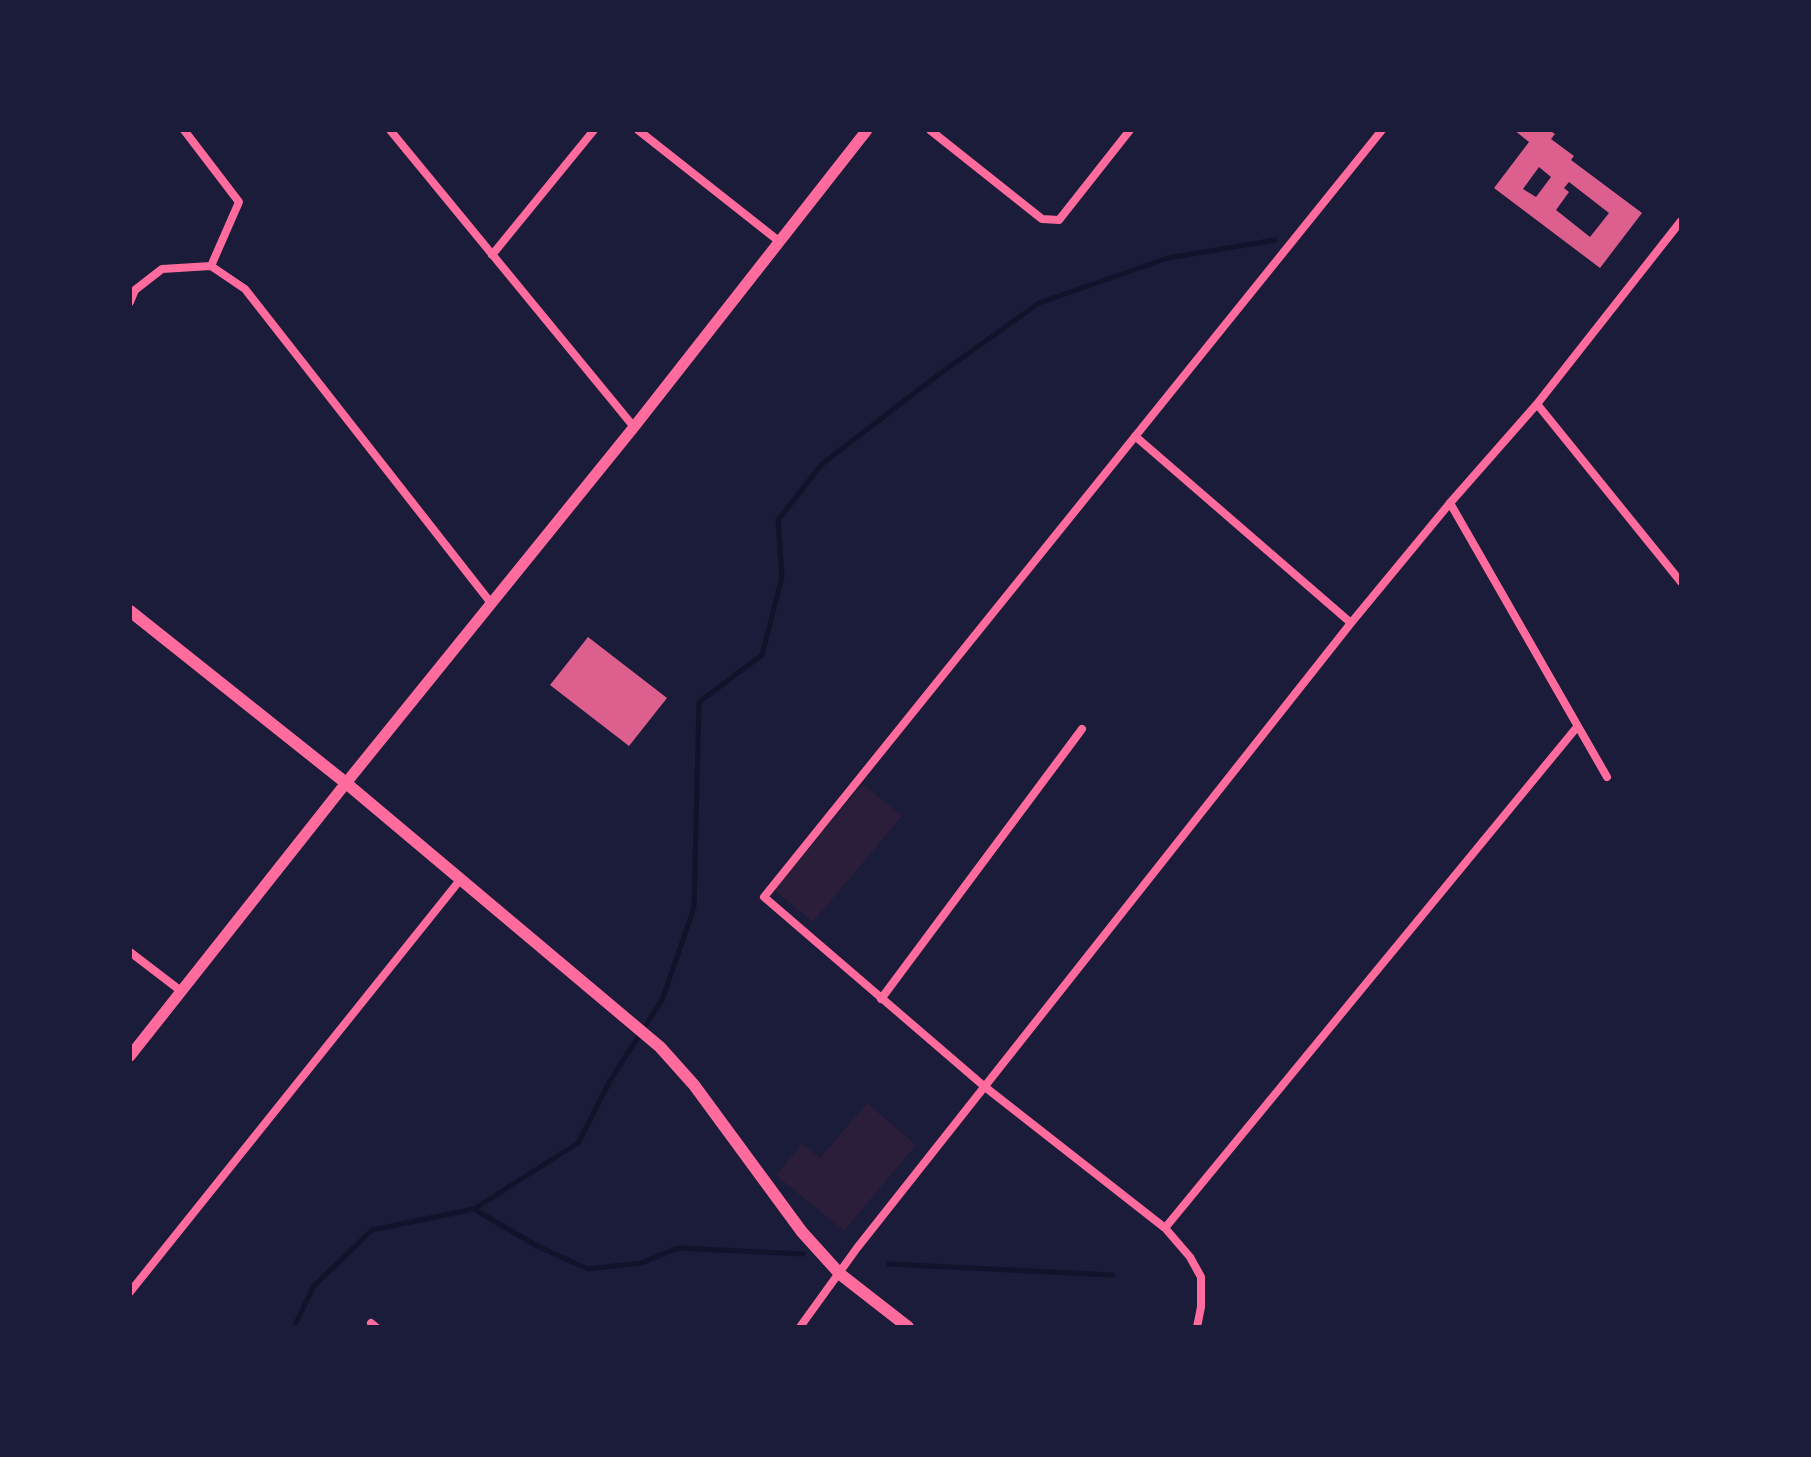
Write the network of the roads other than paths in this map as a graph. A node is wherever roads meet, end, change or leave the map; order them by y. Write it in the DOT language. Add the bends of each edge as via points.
graph roads {
  1 [pos="184,130"];
  2 [pos="390,130"];
  3 [pos="594,130"];
  4 [pos="638,130"];
  5 [pos="867,130"];
  6 [pos="930,130"];
  7 [pos="1130,130"];
  8 [pos="1382,130"];
  9 [pos="1681,221"];
  10 [pos="780,242"];
  11 [pos="492,255"];
  12 [pos="211,266"];
  13 [pos="130,302"];
  14 [pos="1537,404"];
  15 [pos="634,427"];
  16 [pos="1135,436"];
  17 [pos="1450,503"];
  18 [pos="1681,582"];
  19 [pos="491,603"];
  20 [pos="130,611"];
  21 [pos="1351,623"];
  22 [pos="1577,727"];
  23 [pos="1082,729"];
  24 [pos="1607,777"];
  25 [pos="346,783"];
  26 [pos="460,880"];
  27 [pos="130,952"];
  28 [pos="181,991"];
  29 [pos="881,999"];
  30 [pos="130,1056"];
  31 [pos="985,1087"];
  32 [pos="1165,1228"];
  33 [pos="840,1274"];
  34 [pos="130,1292"];
  35 [pos="800,1327"];
  36 [pos="908,1327"];
  37 [pos="1197,1327"];
  1 -- 12 [label="street" via="239,202"];
  2 -- 11 [label="street"];
  3 -- 11 [label="street"];
  4 -- 10 [label="street"];
  5 -- 10 [label="street"];
  6 -- 7 [label="street" via="1042,219 1059,220"];
  8 -- 16 [label="street"];
  9 -- 14 [label="street"];
  10 -- 15 [label="street"];
  11 -- 15 [label="street"];
  12 -- 13 [label="street" via="162,269 135,290"];
  12 -- 19 [label="street" via="245,289"];
  14 -- 17 [label="street"];
  14 -- 18 [label="street"];
  15 -- 19 [label="street"];
  16 -- 21 [label="street"];
  16 -- 29 [label="street" via="764,897"];
  17 -- 21 [label="street"];
  17 -- 22 [label="street"];
  19 -- 25 [label="street"];
  20 -- 25 [label="main road"];
  21 -- 31 [label="street"];
  22 -- 24 [label="street"];
  22 -- 32 [label="street"];
  23 -- 29 [label="street"];
  25 -- 26 [label="main road"];
  25 -- 28 [label="street"];
  26 -- 33 [label="main road" via="660,1047"];
  26 -- 34 [label="street"];
  27 -- 28 [label="street"];
  28 -- 30 [label="street"];
  29 -- 31 [label="street"];
  31 -- 32 [label="street"];
  31 -- 33 [label="street"];
  32 -- 37 [label="street" via="1201,1277"];
  33 -- 35 [label="street"];
  33 -- 36 [label="main road"];
}
